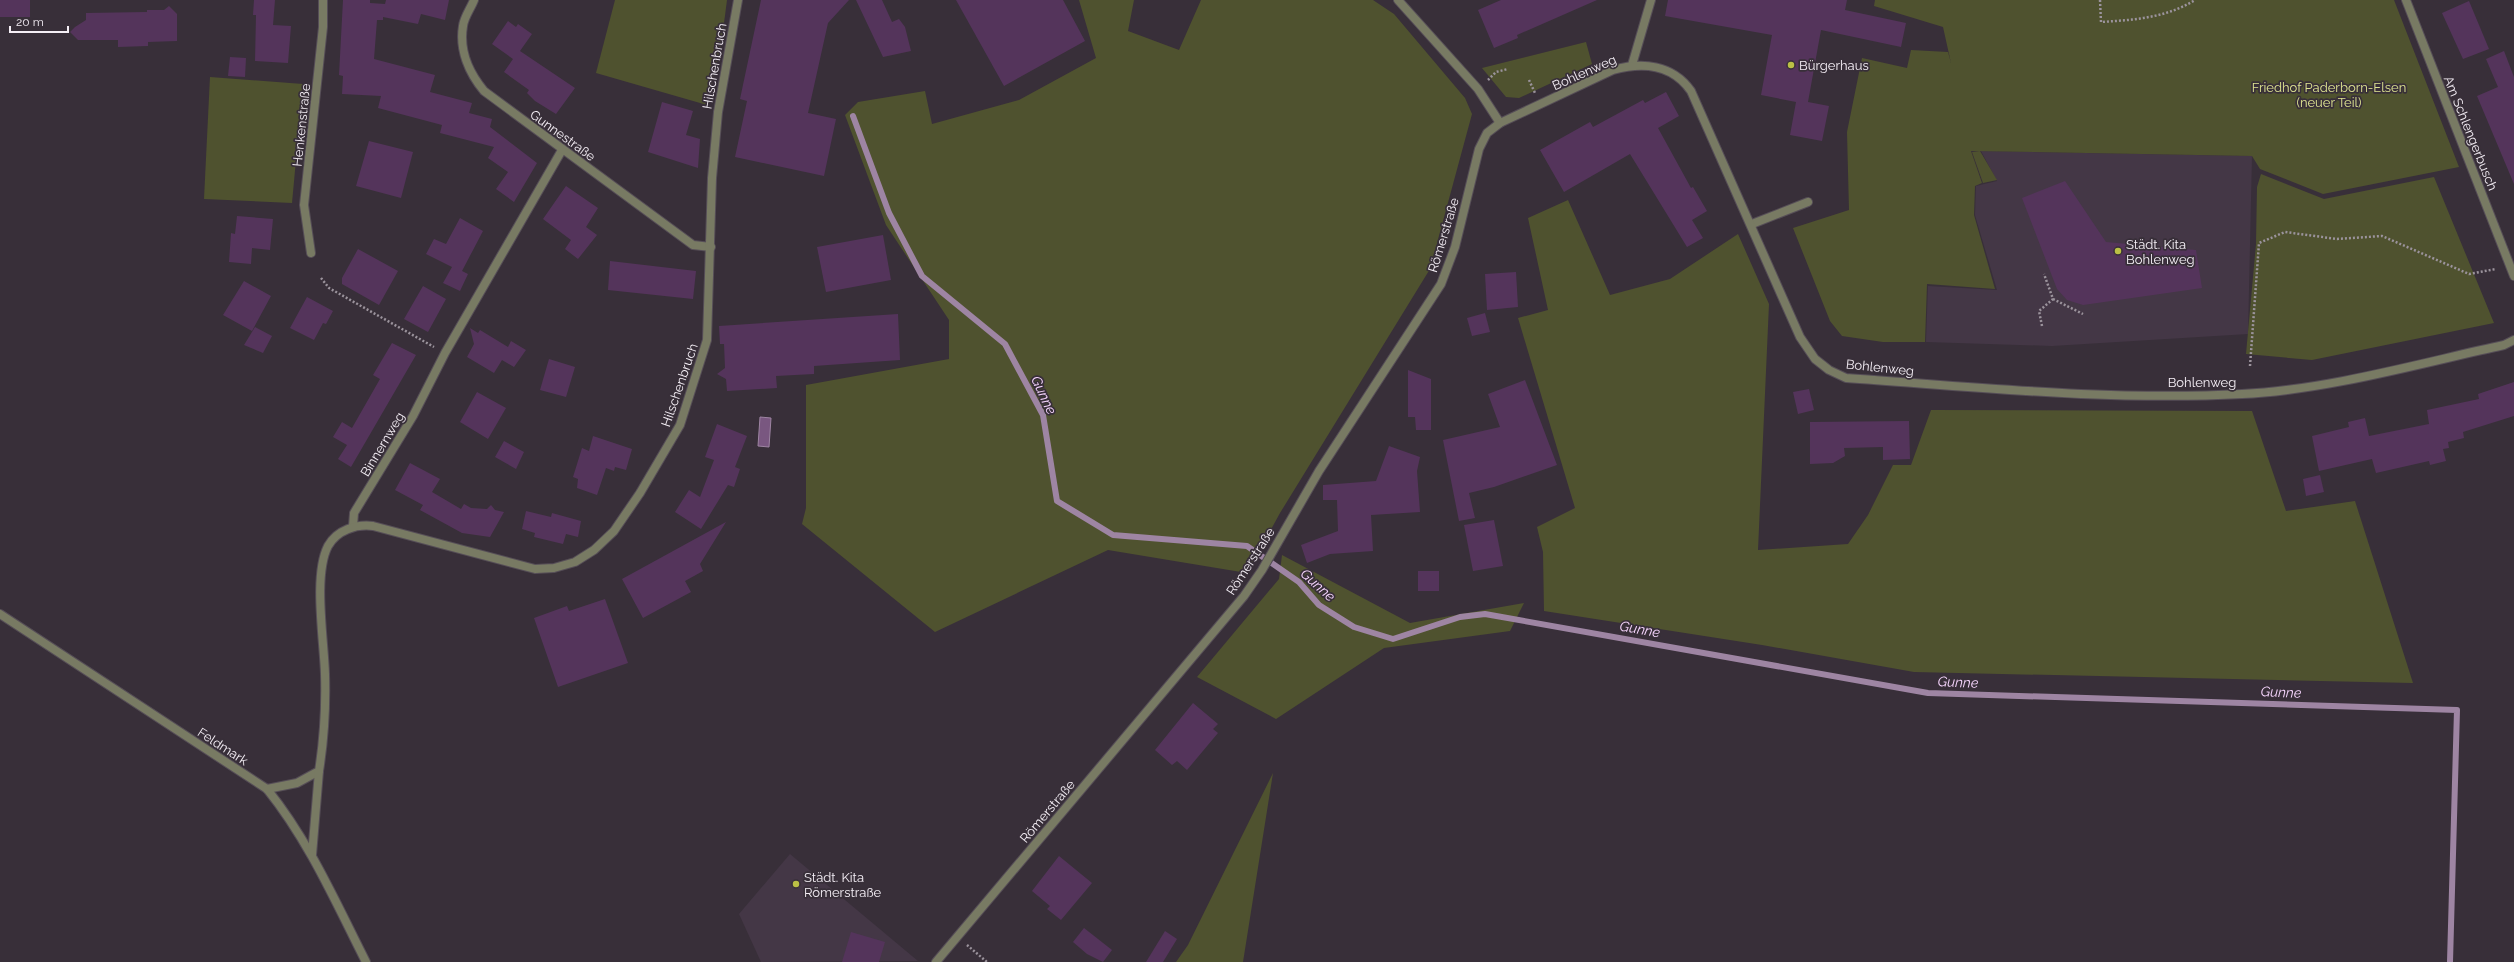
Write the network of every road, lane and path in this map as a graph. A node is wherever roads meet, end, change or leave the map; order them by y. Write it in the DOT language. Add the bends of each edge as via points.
graph roads {
  1 [pos="323,0"];
  2 [pos="474,0"];
  3 [pos="738,0"];
  4 [pos="1398,0"];
  5 [pos="1651,0"];
  6 [pos="2100,0"];
  7 [pos="2194,0"];
  8 [pos="2406,0"];
  9 [pos="1632,65"];
  10 [pos="1508,69"];
  11 [pos="1478,89"];
  12 [pos="1500,123"];
  13 [pos="562,150"];
  14 [pos="1808,202"];
  15 [pos="1752,224"];
  16 [pos="711,247"];
  17 [pos="311,253"];
  18 [pos="2510,266"];
  19 [pos="2044,274"];
  20 [pos="2514,276"];
  21 [pos="321,278"];
  22 [pos="2053,299"];
  23 [pos="2083,314"];
  24 [pos="2042,326"];
  25 [pos="2514,340"];
  26 [pos="445,354"];
  27 [pos="2250,366"];
  28 [pos="353,526"];
  29 [pos="0,614"];
  30 [pos="320,771"];
  31 [pos="267,789"];
  32 [pos="312,855"];
  33 [pos="957,937"];
  34 [pos="366,962"];
  35 [pos="936,962"];
  36 [pos="987,962"];
  1 -- 17 [label="street, Henkenstraße" via="323,26 304,206"];
  2 -- 13 [label="street, Gunnestraße" via="463,25 462,47 472,78 484,92"];
  3 -- 16 [label="street, Hilschenbruch" via="718,112 712,178"];
  4 -- 11 [label="street"];
  5 -- 9 [label="street"];
  6 -- 7 [label="path" via="2101,22 2139,20 2160,15"];
  8 -- 18 [label="street, Am Schlengerbusch"];
  9 -- 12 [label="street, Bohlenweg" via="1613,70"];
  9 -- 15 [label="street, Bohlenweg" via="1648,65 1663,69 1685,83"];
  10 -- 11 [label="path" via="1496,72"];
  11 -- 12 [label="street"];
  12 -- 33 [label="street, Römerstraße" via="1487,133 1479,149 1454,247 1441,284 1319,471 1262,570 1244,596"];
  13 -- 16 [label="street, Gunnestraße" via="693,245"];
  13 -- 26 [label="street, Binnernweg"];
  14 -- 15 [label="street"];
  15 -- 25 [label="street, Bohlenweg" via="1800,337 1815,359 1829,370 1846,378 2063,392 2243,394 2333,382 2504,345"];
  16 -- 28 [label="street, Hilschenbruch" via="707,340 680,425 614,531 594,550 575,562 554,568 535,569 397,531"];
  18 -- 20 [label="street, Am Schlengerbusch"];
  18 -- 27 [label="path" via="2469,274 2382,236 2337,238 2285,232 2259,243"];
  19 -- 22 [label="path"];
  21 -- 26 [label="path" via="329,288"];
  22 -- 23 [label="path"];
  22 -- 24 [label="path" via="2040,311"];
  26 -- 28 [label="street, Binnernweg" via="414,416 354,514"];
  28 -- 30 [label="street" via="329,545 322,564 325,690"];
  29 -- 31 [label="street, Feldmark"];
  30 -- 31 [label="street" via="297,783"];
  30 -- 32 [label="street"];
  31 -- 32 [label="street, Feldmark"];
  32 -- 34 [label="street, Feldmark"];
  33 -- 35 [label="street, Römerstraße"];
  33 -- 36 [label="path"];
}
